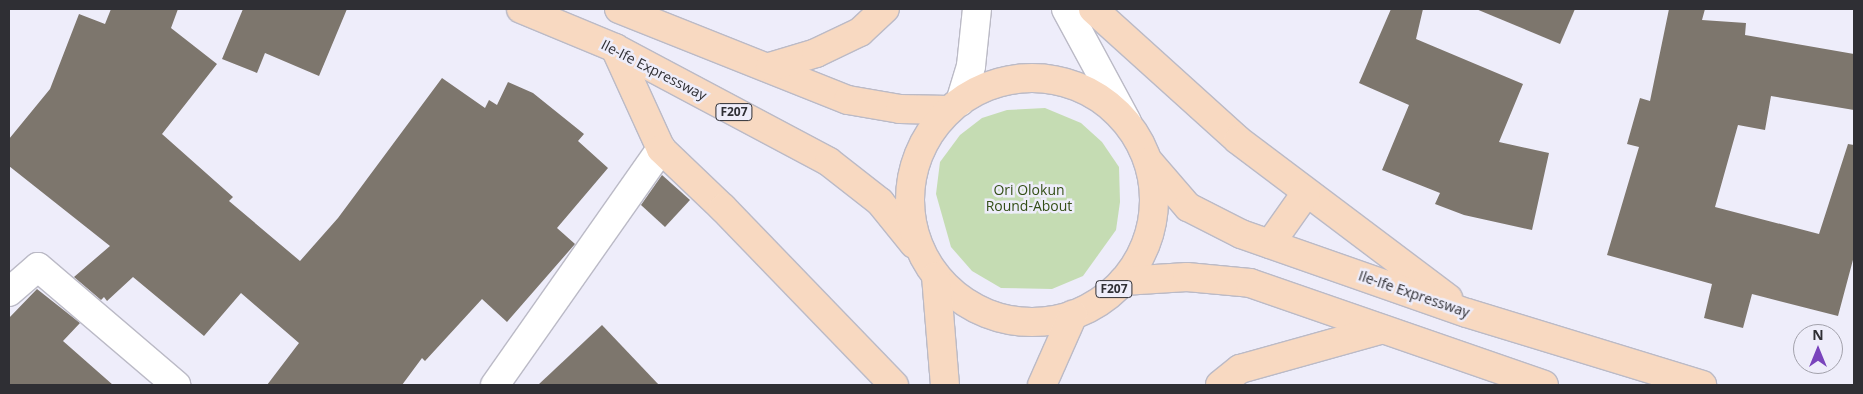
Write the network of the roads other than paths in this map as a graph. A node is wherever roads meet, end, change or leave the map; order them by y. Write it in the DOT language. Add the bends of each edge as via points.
graph roads {
  1 [pos="520,9"];
  2 [pos="619,9"];
  3 [pos="885,9"];
  4 [pos="976,9"];
  5 [pos="1066,9"];
  6 [pos="1093,9"];
  7 [pos="615,48"];
  8 [pos="770,67"];
  9 [pos="954,106"];
  10 [pos="1127,122"];
  11 [pos="661,149"];
  12 [pos="1149,162"];
  13 [pos="1306,193"];
  14 [pos="1270,244"];
  15 [pos="921,252"];
  16 [pos="936,276"];
  17 [pos="1123,281"];
  18 [pos="9,292"];
  19 [pos="1467,313"];
  20 [pos="1073,315"];
  21 [pos="1383,329"];
  22 [pos="176,385"];
  23 [pos="495,385"];
  24 [pos="894,385"];
  25 [pos="945,385"];
  26 [pos="1042,385"];
  27 [pos="1220,385"];
  28 [pos="1544,385"];
  29 [pos="1702,385"];
  1 -- 7 [label="main road, Ile-Ife Expressway / F207"];
  2 -- 8 [label="main road"];
  3 -- 8 [label="main road" via="860,32 816,53"];
  4 -- 9 [label="street" via="971,66"];
  5 -- 10 [label="street"];
  6 -- 13 [label="main road" via="1238,140"];
  7 -- 11 [label="main road"];
  7 -- 15 [label="main road, Ile-Ife Expressway / F207" via="828,162 880,202"];
  8 -- 9 [label="main road" via="848,100 900,109"];
  9 -- 10 [label="main road, F207" via="992,84 1029,78 1066,82 1099,98"];
  9 -- 15 [label="main road, F207" via="925,140 911,176 910,215"];
  10 -- 12 [label="main road, F207"];
  11 -- 23 [label="street"];
  11 -- 24 [label="main road" via="723,208"];
  12 -- 14 [label="main road, Ile-Ife Expressway / F207" via="1188,207"];
  12 -- 17 [label="main road, F207" via="1155,204 1148,237"];
  13 -- 14 [label="main road"];
  13 -- 19 [label="main road"];
  14 -- 19 [label="main road, Ile-Ife Expressway / F207"];
  15 -- 16 [label="main road, F207"];
  16 -- 20 [label="main road, F207" via="963,301 998,317 1036,322"];
  16 -- 25 [label="main road, F207"];
  17 -- 20 [label="main road, F207" via="1100,301"];
  17 -- 21 [label="main road, F207" via="1187,277 1250,283"];
  18 -- 22 [label="street" via="38,267"];
  19 -- 29 [label="main road, Ile-Ife Expressway / F207"];
  20 -- 26 [label="main road"];
  21 -- 27 [label="main road" via="1240,369"];
  21 -- 28 [label="main road, F207"];
}
